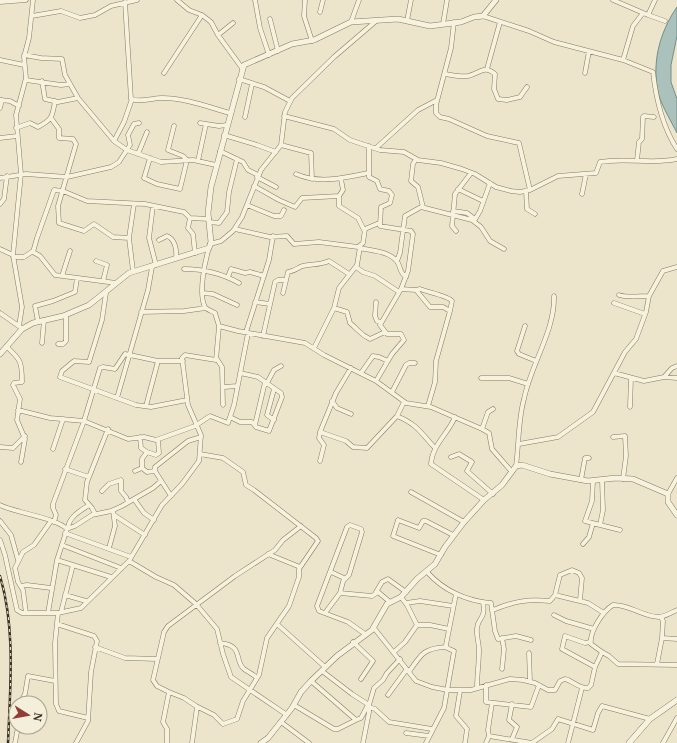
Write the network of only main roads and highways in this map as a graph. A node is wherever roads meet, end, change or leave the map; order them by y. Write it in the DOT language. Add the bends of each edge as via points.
graph roads {
  1 [pos="677,700"];
  2 [pos="629,743"];
  1 -- 2 [label="main road" via="650,718"];
}
